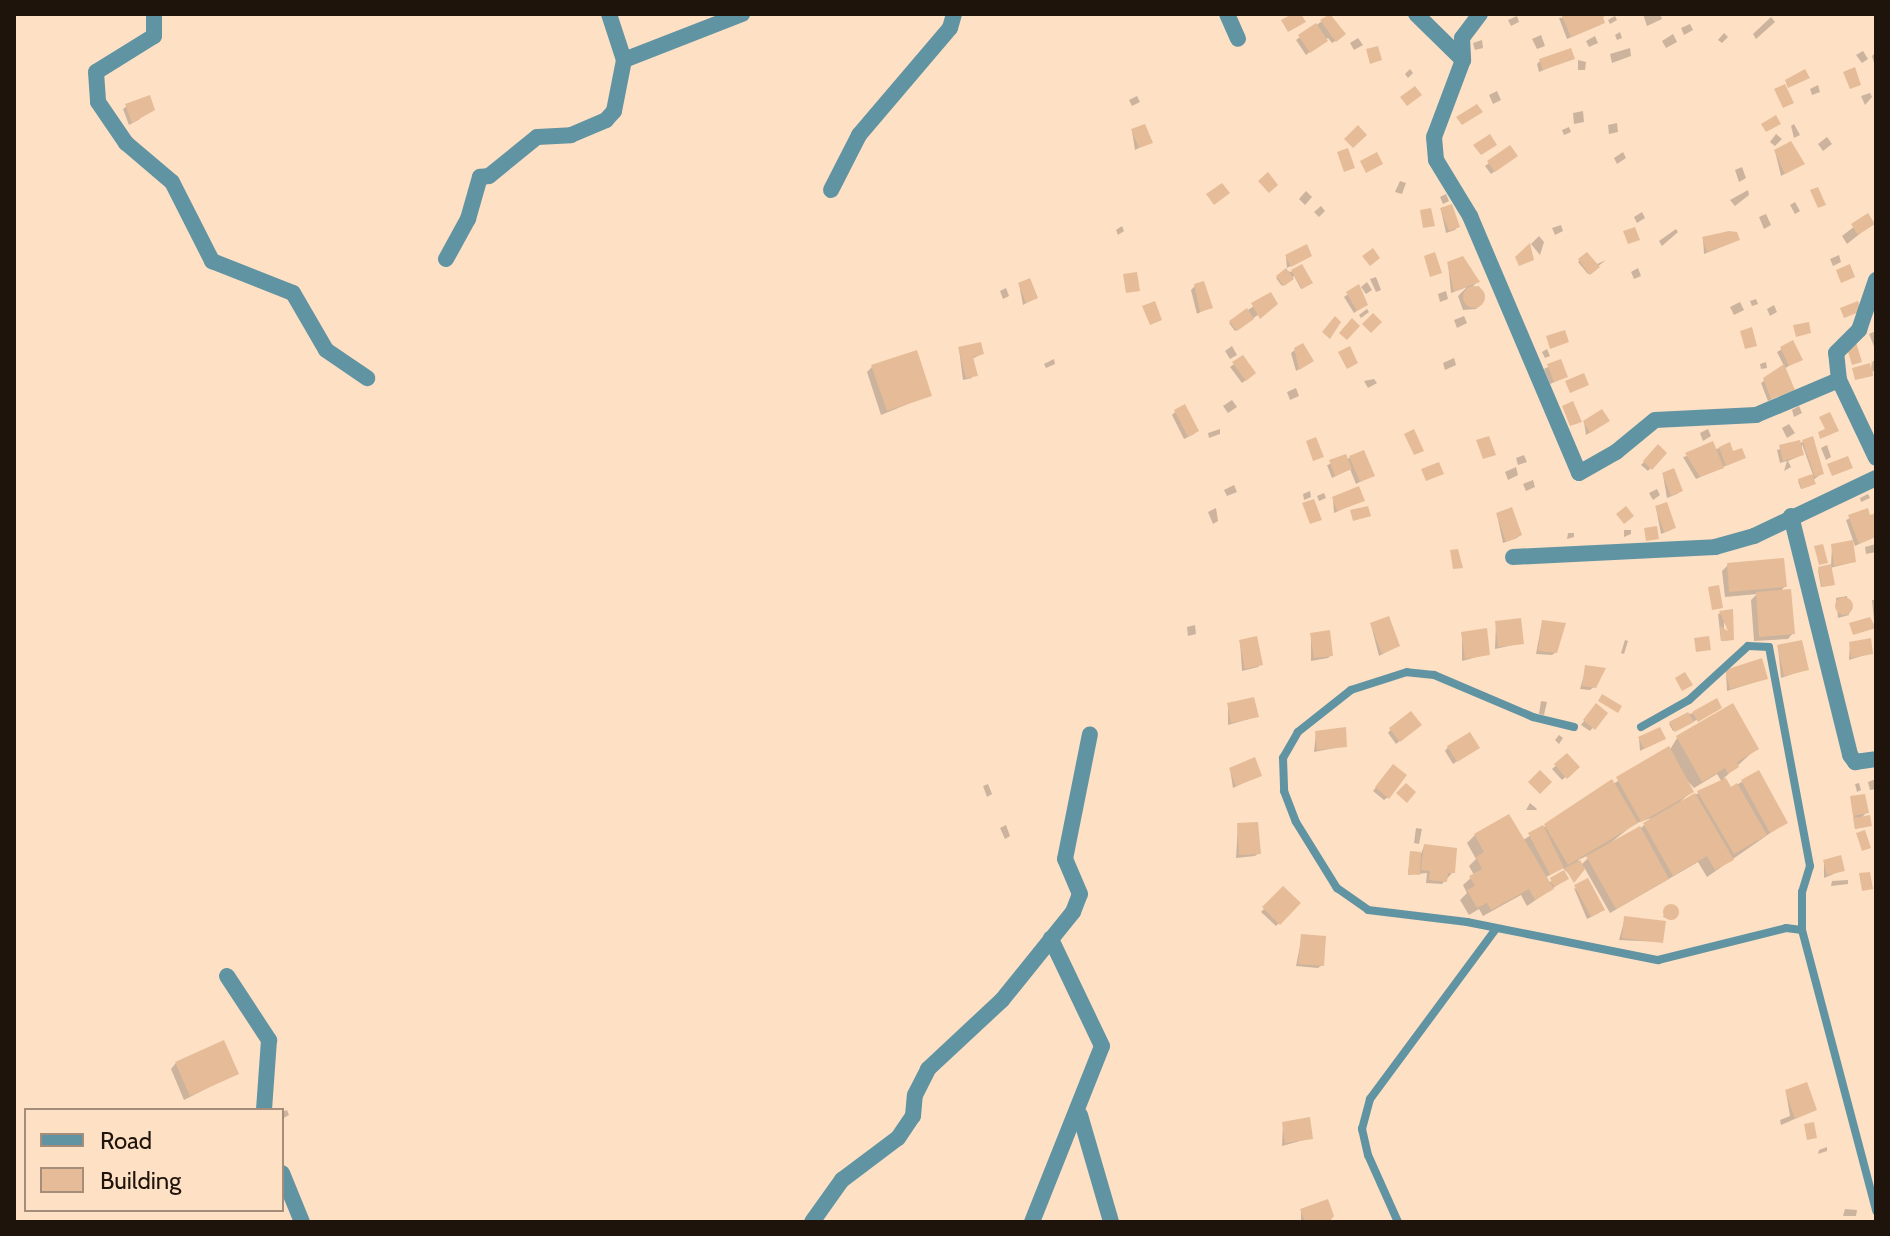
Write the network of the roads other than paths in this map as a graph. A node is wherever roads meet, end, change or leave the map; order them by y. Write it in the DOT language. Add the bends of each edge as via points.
graph roads {
  1 [pos="154,14"];
  2 [pos="609,14"];
  3 [pos="742,14"];
  4 [pos="954,14"];
  5 [pos="1227,14"];
  6 [pos="1416,14"];
  7 [pos="1480,14"];
  8 [pos="1238,39"];
  9 [pos="624,60"];
  10 [pos="1463,60"];
  11 [pos="831,190"];
  12 [pos="446,259"];
  13 [pos="1876,280"];
  14 [pos="367,378"];
  15 [pos="1839,380"];
  16 [pos="1876,458"];
  17 [pos="1876,478"];
  18 [pos="1791,516"];
  19 [pos="1513,557"];
  20 [pos="1574,727"];
  21 [pos="1641,727"];
  22 [pos="1090,734"];
  23 [pos="1876,759"];
  24 [pos="1496,929"];
  25 [pos="1802,930"];
  26 [pos="1051,939"];
  27 [pos="227,976"];
  28 [pos="264,1108"];
  29 [pos="1079,1113"];
  30 [pos="284,1178"];
  31 [pos="1876,1211"];
  32 [pos="302,1222"];
  33 [pos="812,1222"];
  34 [pos="1032,1222"];
  35 [pos="1111,1222"];
  36 [pos="1398,1222"];
  1 -- 14 [label="street" via="154,36 96,72 98,102 126,143 172,182 212,261 293,293 326,350"];
  2 -- 9 [label="street"];
  3 -- 9 [label="street"];
  4 -- 11 [label="street" via="950,28 859,135"];
  5 -- 8 [label="street"];
  6 -- 10 [label="street"];
  7 -- 10 [label="street" via="1462,38"];
  9 -- 12 [label="street" via="614,111 606,120 571,135 537,137 489,176 480,177 468,219"];
  10 -- 15 [label="street" via="1434,137 1436,160 1470,216 1579,473 1655,420 1756,415"];
  13 -- 15 [label="street" via="1859,330 1836,353"];
  15 -- 16 [label="street"];
  17 -- 18 [label="street"];
  18 -- 19 [label="street" via="1754,536 1715,547"];
  18 -- 23 [label="street" via="1850,755 1855,762"];
  20 -- 24 [label="lane" via="1533,717 1434,675 1407,672 1351,690 1298,732 1283,758 1284,791 1296,822 1337,888 1368,910"];
  21 -- 25 [label="lane" via="1689,700 1748,646 1769,647 1810,866 1802,892"];
  22 -- 26 [label="street" via="1065,859 1080,901"];
  24 -- 25 [label="lane" via="1665,960 1786,928"];
  24 -- 36 [label="lane" via="1370,1099 1362,1129"];
  25 -- 31 [label="lane"];
  26 -- 29 [label="street" via="1102,1046"];
  26 -- 33 [label="street" via="1002,1000 928,1069 915,1095 913,1116 898,1138 842,1180"];
  27 -- 28 [label="street" via="269,1040"];
  29 -- 34 [label="street"];
  29 -- 35 [label="street"];
  30 -- 32 [label="street"];
}
